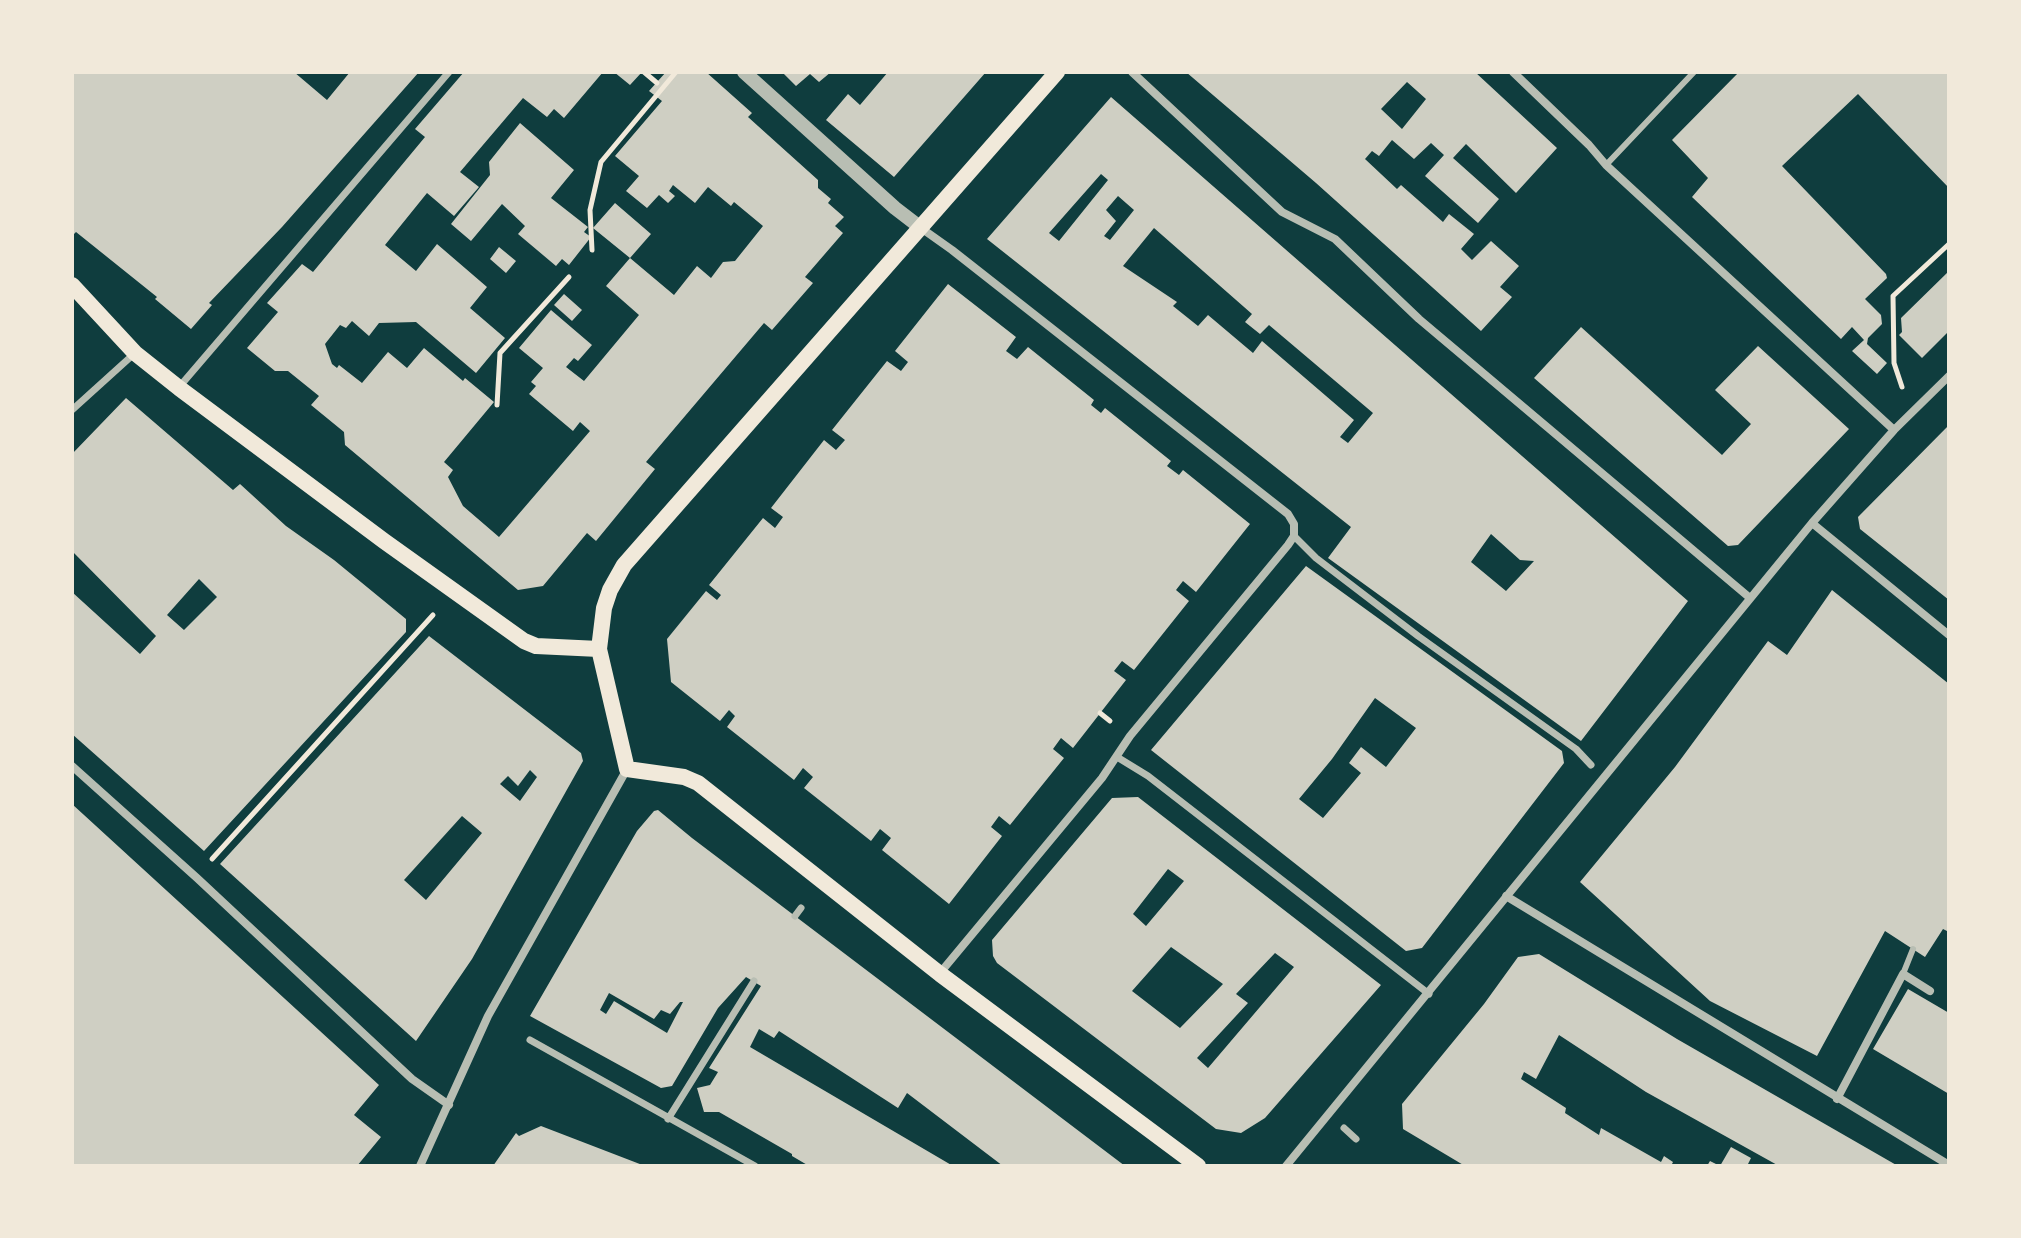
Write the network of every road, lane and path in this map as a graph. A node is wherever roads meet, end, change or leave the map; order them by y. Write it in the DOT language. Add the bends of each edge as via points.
graph roads {
  1 [pos="449,72"];
  2 [pos="644,72"];
  3 [pos="676,72"];
  4 [pos="744,72"];
  5 [pos="1057,72"];
  6 [pos="1132,72"];
  7 [pos="1513,72"];
  8 [pos="1694,72"];
  9 [pos="657,83"];
  10 [pos="1606,165"];
  11 [pos="921,228"];
  12 [pos="1949,244"];
  13 [pos="592,250"];
  14 [pos="569,277"];
  15 [pos="72,285"];
  16 [pos="135,353"];
  17 [pos="1949,376"];
  18 [pos="179,388"];
  19 [pos="497,405"];
  20 [pos="72,410"];
  21 [pos="1910,414"];
  22 [pos="1894,430"];
  23 [pos="1812,523"];
  24 [pos="1294,536"];
  25 [pos="1750,598"];
  26 [pos="434,614"];
  27 [pos="1949,635"];
  28 [pos="599,649"];
  29 [pos="1117,757"];
  30 [pos="1591,765"];
  31 [pos="72,766"];
  32 [pos="627,769"];
  33 [pos="197,878"];
  34 [pos="1506,896"];
  35 [pos="801,908"];
  36 [pos="795,916"];
  37 [pos="1913,949"];
  38 [pos="940,974"];
  39 [pos="1903,974"];
  40 [pos="754,981"];
  41 [pos="1930,991"];
  42 [pos="1429,994"];
  43 [pos="530,1040"];
  44 [pos="1837,1099"];
  45 [pos="449,1105"];
  46 [pos="668,1119"];
  47 [pos="1344,1128"];
  48 [pos="1356,1139"];
  49 [pos="1949,1165"];
  50 [pos="420,1166"];
  51 [pos="755,1166"];
  52 [pos="1198,1166"];
  53 [pos="1286,1166"];
  1 -- 18 [label="street"];
  2 -- 9 [label="path"];
  3 -- 13 [label="path" via="601,162 590,210"];
  4 -- 11 [label="street"];
  5 -- 11 [label="main road"];
  6 -- 25 [label="street" via="1282,212 1335,239 1419,319"];
  7 -- 10 [label="street"];
  8 -- 10 [label="lane"];
  10 -- 22 [label="street"];
  11 -- 24 [label="street" via="1288,514"];
  11 -- 28 [label="main road" via="624,565 604,608"];
  12 -- 21 [label="path" via="1893,296 1894,363"];
  14 -- 19 [label="path" via="500,353"];
  15 -- 16 [label="main road"];
  16 -- 18 [label="main road"];
  16 -- 20 [label="street"];
  17 -- 21 [label="street"];
  18 -- 28 [label="main road" via="524,641"];
  21 -- 22 [label="street"];
  22 -- 23 [label="street"];
  23 -- 25 [label="street"];
  23 -- 27 [label="street"];
  24 -- 29 [label="street"];
  24 -- 30 [label="street"];
  25 -- 34 [label="street"];
  26 -- 33 [label="path"];
  28 -- 32 [label="main road"];
  29 -- 38 [label="street"];
  29 -- 42 [label="street"];
  31 -- 33 [label="street"];
  32 -- 38 [label="main road" via="698,783"];
  32 -- 45 [label="street" via="488,1016"];
  33 -- 45 [label="street" via="412,1079"];
  34 -- 42 [label="street"];
  34 -- 44 [label="street"];
  35 -- 36 [label="street"];
  37 -- 39 [label="lane"];
  38 -- 52 [label="main road"];
  39 -- 41 [label="street"];
  39 -- 44 [label="street"];
  40 -- 46 [label="street"];
  42 -- 53 [label="street"];
  43 -- 46 [label="street"];
  44 -- 49 [label="street"];
  45 -- 50 [label="street"];
  46 -- 51 [label="street"];
  47 -- 48 [label="street"];
}
